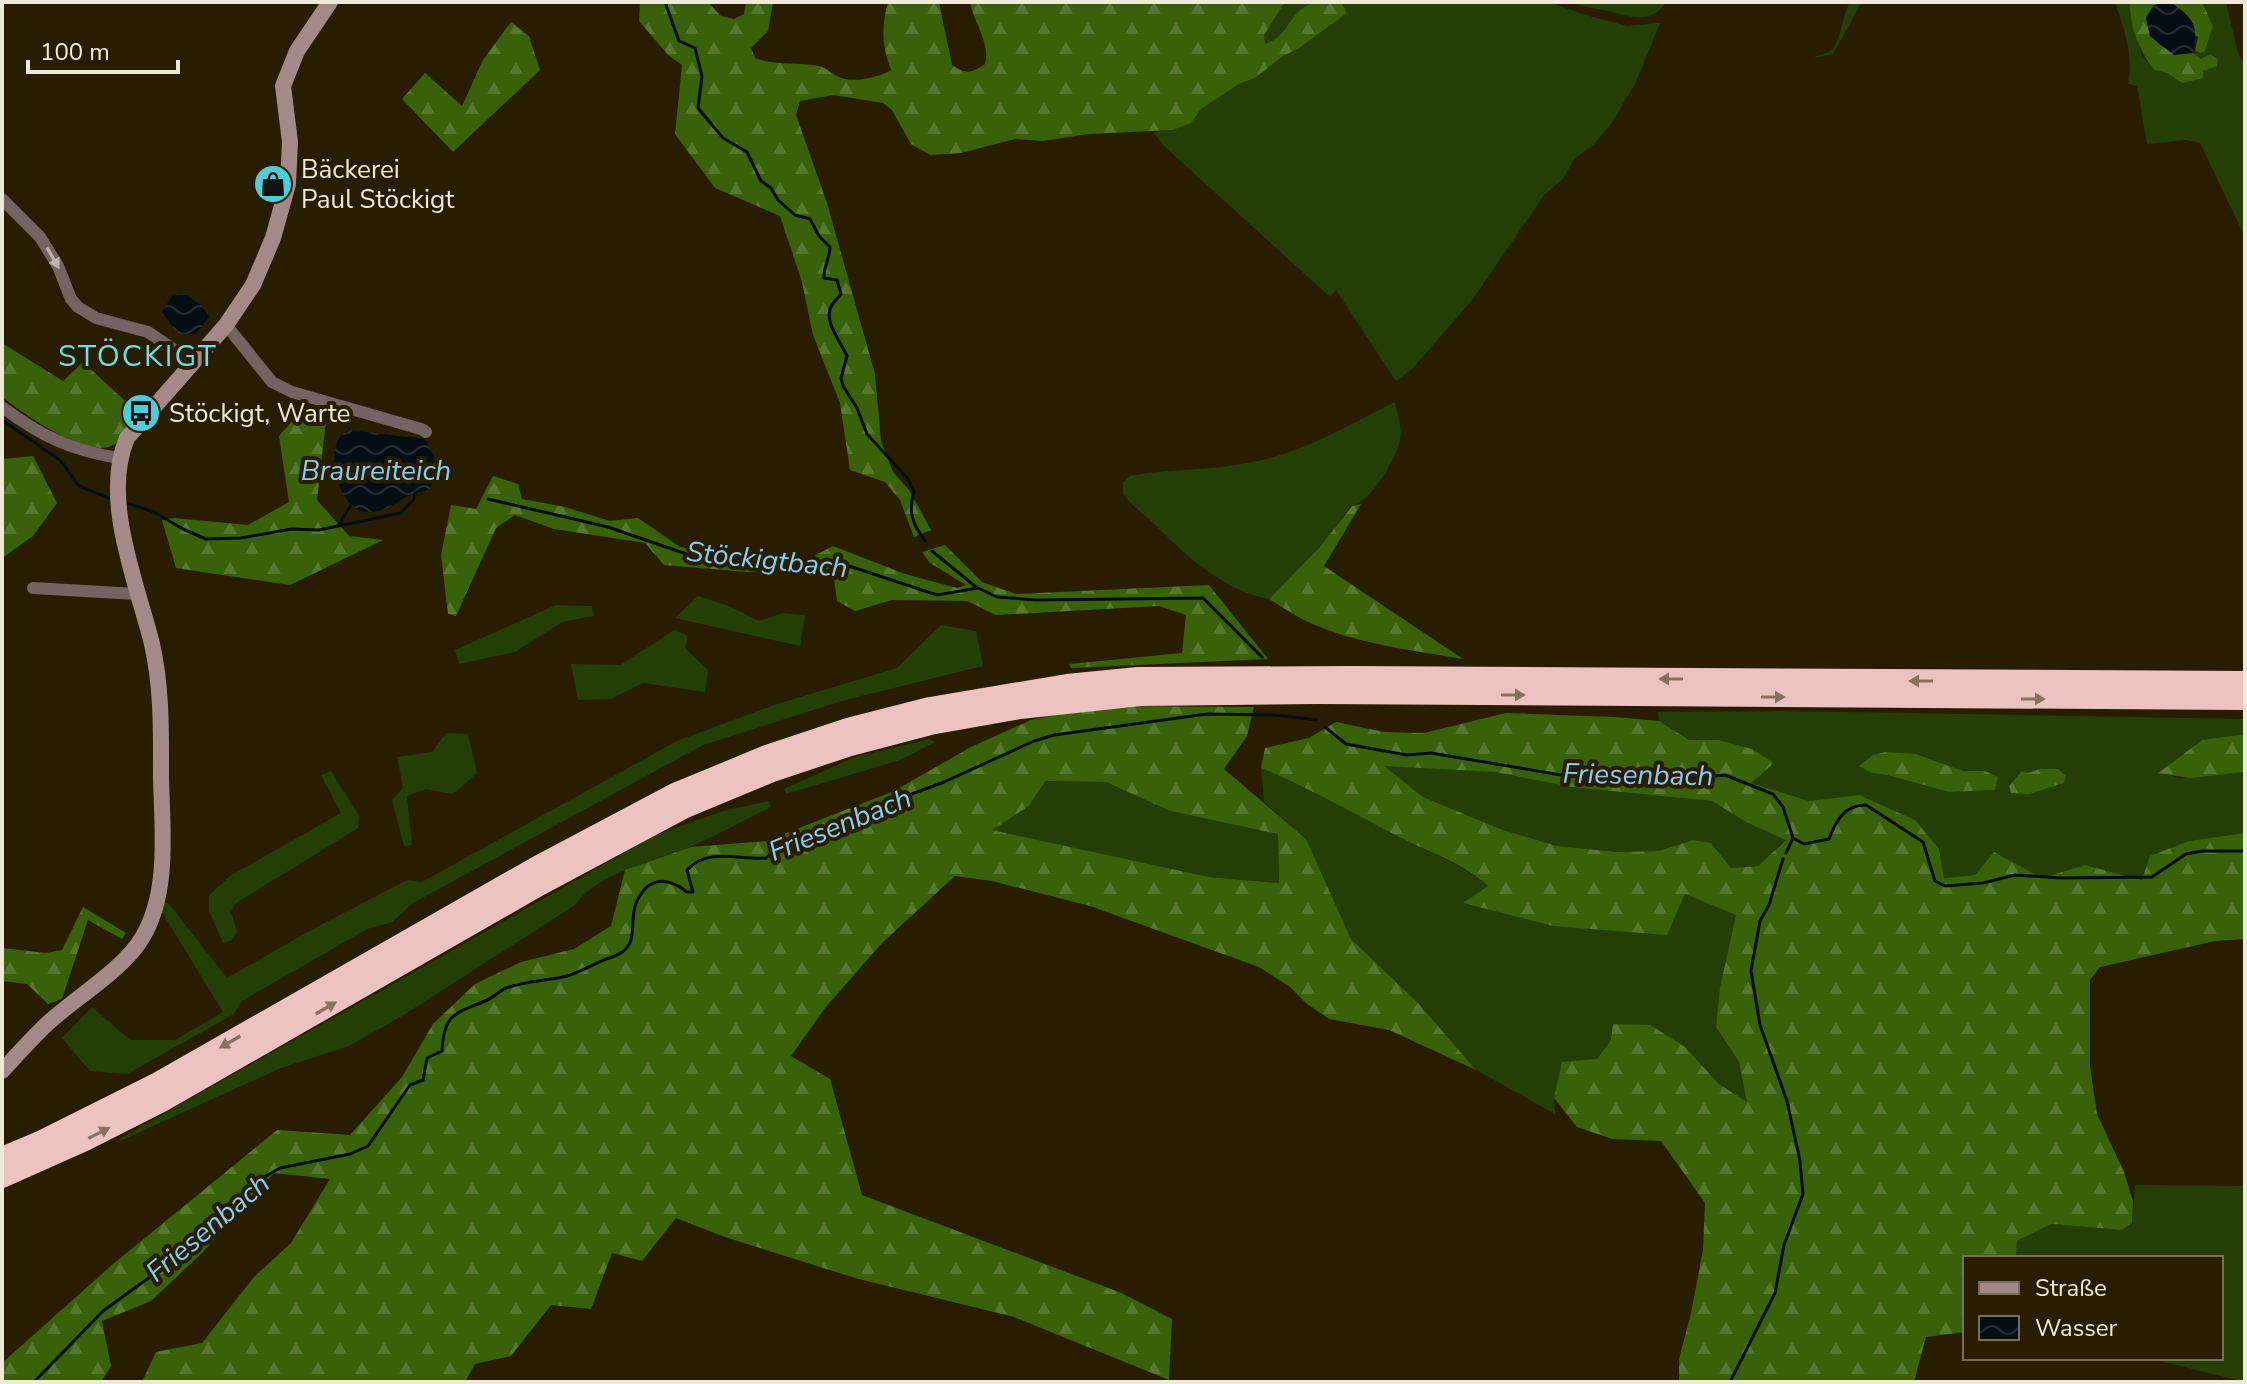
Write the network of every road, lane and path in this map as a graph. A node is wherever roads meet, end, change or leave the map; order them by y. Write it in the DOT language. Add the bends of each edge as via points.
graph roads {
  1 [pos="330,2"];
  2 [pos="2,199"];
  3 [pos="226,325"];
  4 [pos="192,362"];
  5 [pos="2,407"];
  6 [pos="426,432"];
  7 [pos="118,458"];
  8 [pos="33,588"];
  9 [pos="136,594"];
  10 [pos="2245,682"];
  11 [pos="1316,685"];
  12 [pos="1351,685"];
  13 [pos="2245,699"];
  14 [pos="2,1071"];
  15 [pos="74,1126"];
  16 [pos="2,1141"];
  17 [pos="2,1158"];
  18 [pos="2,1177"];
  1 -- 3 [label="street" via="297,51 283,86 290,142 288,184 253,285"];
  2 -- 4 [label="street, one-way" via="40,237 78,307 96,318 148,332"];
  3 -- 4 [label="street"];
  3 -- 6 [label="street" via="272,382"];
  4 -- 7 [label="street" via="127,438"];
  5 -- 7 [label="street" via="35,432 86,453"];
  7 -- 9 [label="street" via="122,527"];
  8 -- 9 [label="street"];
  9 -- 14 [label="street" via="160,685 162,846 152,917 128,956 46,1025"];
  10 -- 12 [label="highway, one-way"];
  11 -- 12 [label="highway"];
  11 -- 15 [label="highway, one-way" via="1138,678 996,695 848,729 767,756 675,794 539,866"];
  18 -- 11 [label="highway, one-way" via="162,1101 685,807 772,771 890,735 1020,708"];
  12 -- 13 [label="highway, one-way"];
  15 -- 16 [label="highway"];
  15 -- 17 [label="highway"];
}
